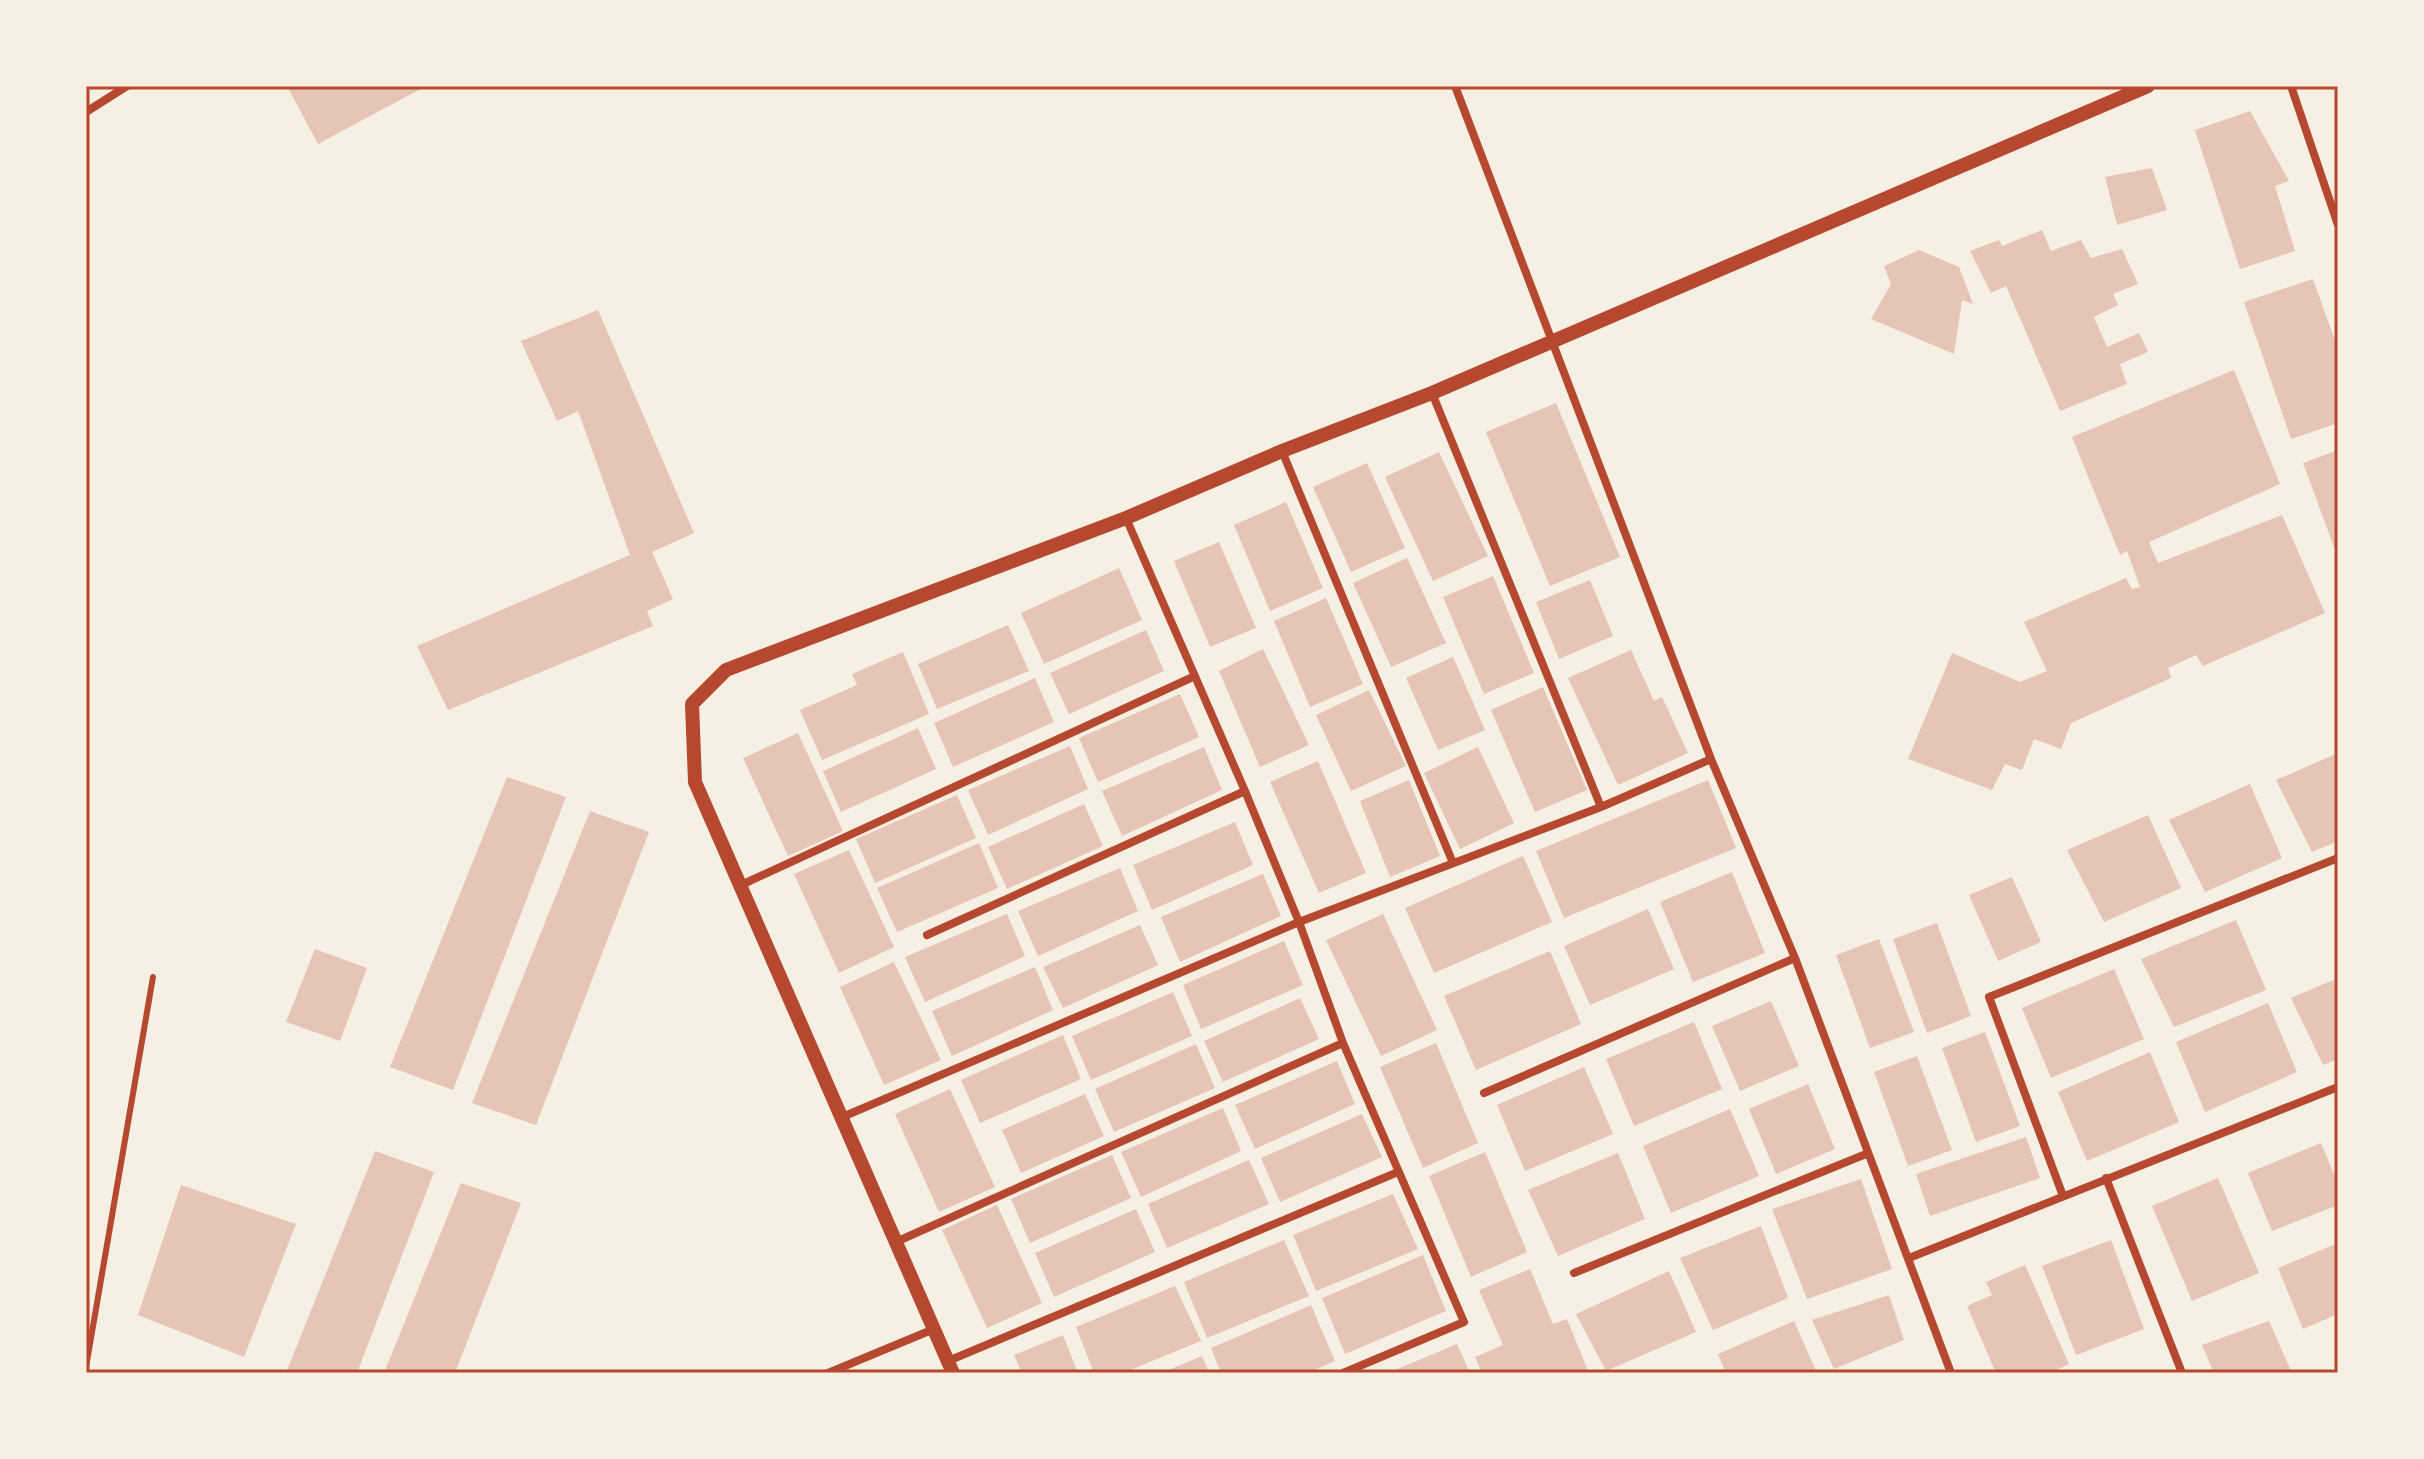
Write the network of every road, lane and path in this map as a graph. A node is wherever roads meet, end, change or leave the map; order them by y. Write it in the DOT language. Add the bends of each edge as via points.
graph roads {
  1 [pos="127,86"];
  2 [pos="1455,86"];
  3 [pos="2148,86"];
  4 [pos="2291,86"];
  5 [pos="86,112"];
  6 [pos="2338,225"];
  7 [pos="1554,341"];
  8 [pos="1432,393"];
  9 [pos="1282,451"];
  10 [pos="1126,518"];
  11 [pos="1195,676"];
  12 [pos="1711,759"];
  13 [pos="1245,791"];
  14 [pos="1601,807"];
  15 [pos="2338,858"];
  16 [pos="1453,863"];
  17 [pos="741,885"];
  18 [pos="1299,922"];
  19 [pos="927,935"];
  20 [pos="1795,958"];
  21 [pos="153,977"];
  22 [pos="1343,1043"];
  23 [pos="2338,1087"];
  24 [pos="1484,1093"];
  25 [pos="840,1118"];
  26 [pos="1866,1154"];
  27 [pos="1398,1172"];
  28 [pos="2106,1178"];
  29 [pos="2063,1196"];
  30 [pos="898,1241"];
  31 [pos="1909,1258"];
  32 [pos="1574,1273"];
  33 [pos="934,1329"];
  34 [pos="86,1367"];
  35 [pos="951,1367"];
  36 [pos="828,1373"];
  37 [pos="1343,1373"];
  38 [pos="1951,1373"];
  39 [pos="2182,1373"];
  1 -- 5 [label="street"];
  2 -- 7 [label="street"];
  3 -- 7 [label="street"];
  4 -- 6 [label="street"];
  7 -- 8 [label="street"];
  7 -- 12 [label="street"];
  8 -- 9 [label="street"];
  8 -- 14 [label="street"];
  9 -- 10 [label="street"];
  9 -- 16 [label="street"];
  10 -- 11 [label="street"];
  10 -- 17 [label="street" via="726,670 692,704 695,782"];
  11 -- 13 [label="street"];
  11 -- 17 [label="street"];
  12 -- 14 [label="street"];
  12 -- 20 [label="street"];
  13 -- 18 [label="street"];
  13 -- 19 [label="street"];
  14 -- 16 [label="street"];
  15 -- 29 [label="street" via="1989,997"];
  16 -- 18 [label="street"];
  17 -- 25 [label="street"];
  18 -- 22 [label="street"];
  18 -- 25 [label="street"];
  20 -- 24 [label="street"];
  20 -- 26 [label="street"];
  21 -- 34 [label="lane"];
  22 -- 27 [label="street"];
  22 -- 30 [label="street"];
  23 -- 28 [label="street"];
  25 -- 30 [label="street"];
  26 -- 31 [label="street"];
  26 -- 32 [label="street"];
  27 -- 35 [label="street"];
  27 -- 37 [label="street" via="1464,1322"];
  28 -- 29 [label="street"];
  28 -- 39 [label="street"];
  29 -- 31 [label="street"];
  30 -- 33 [label="street"];
  31 -- 38 [label="street"];
  33 -- 35 [label="street"];
  33 -- 36 [label="street"];
}
